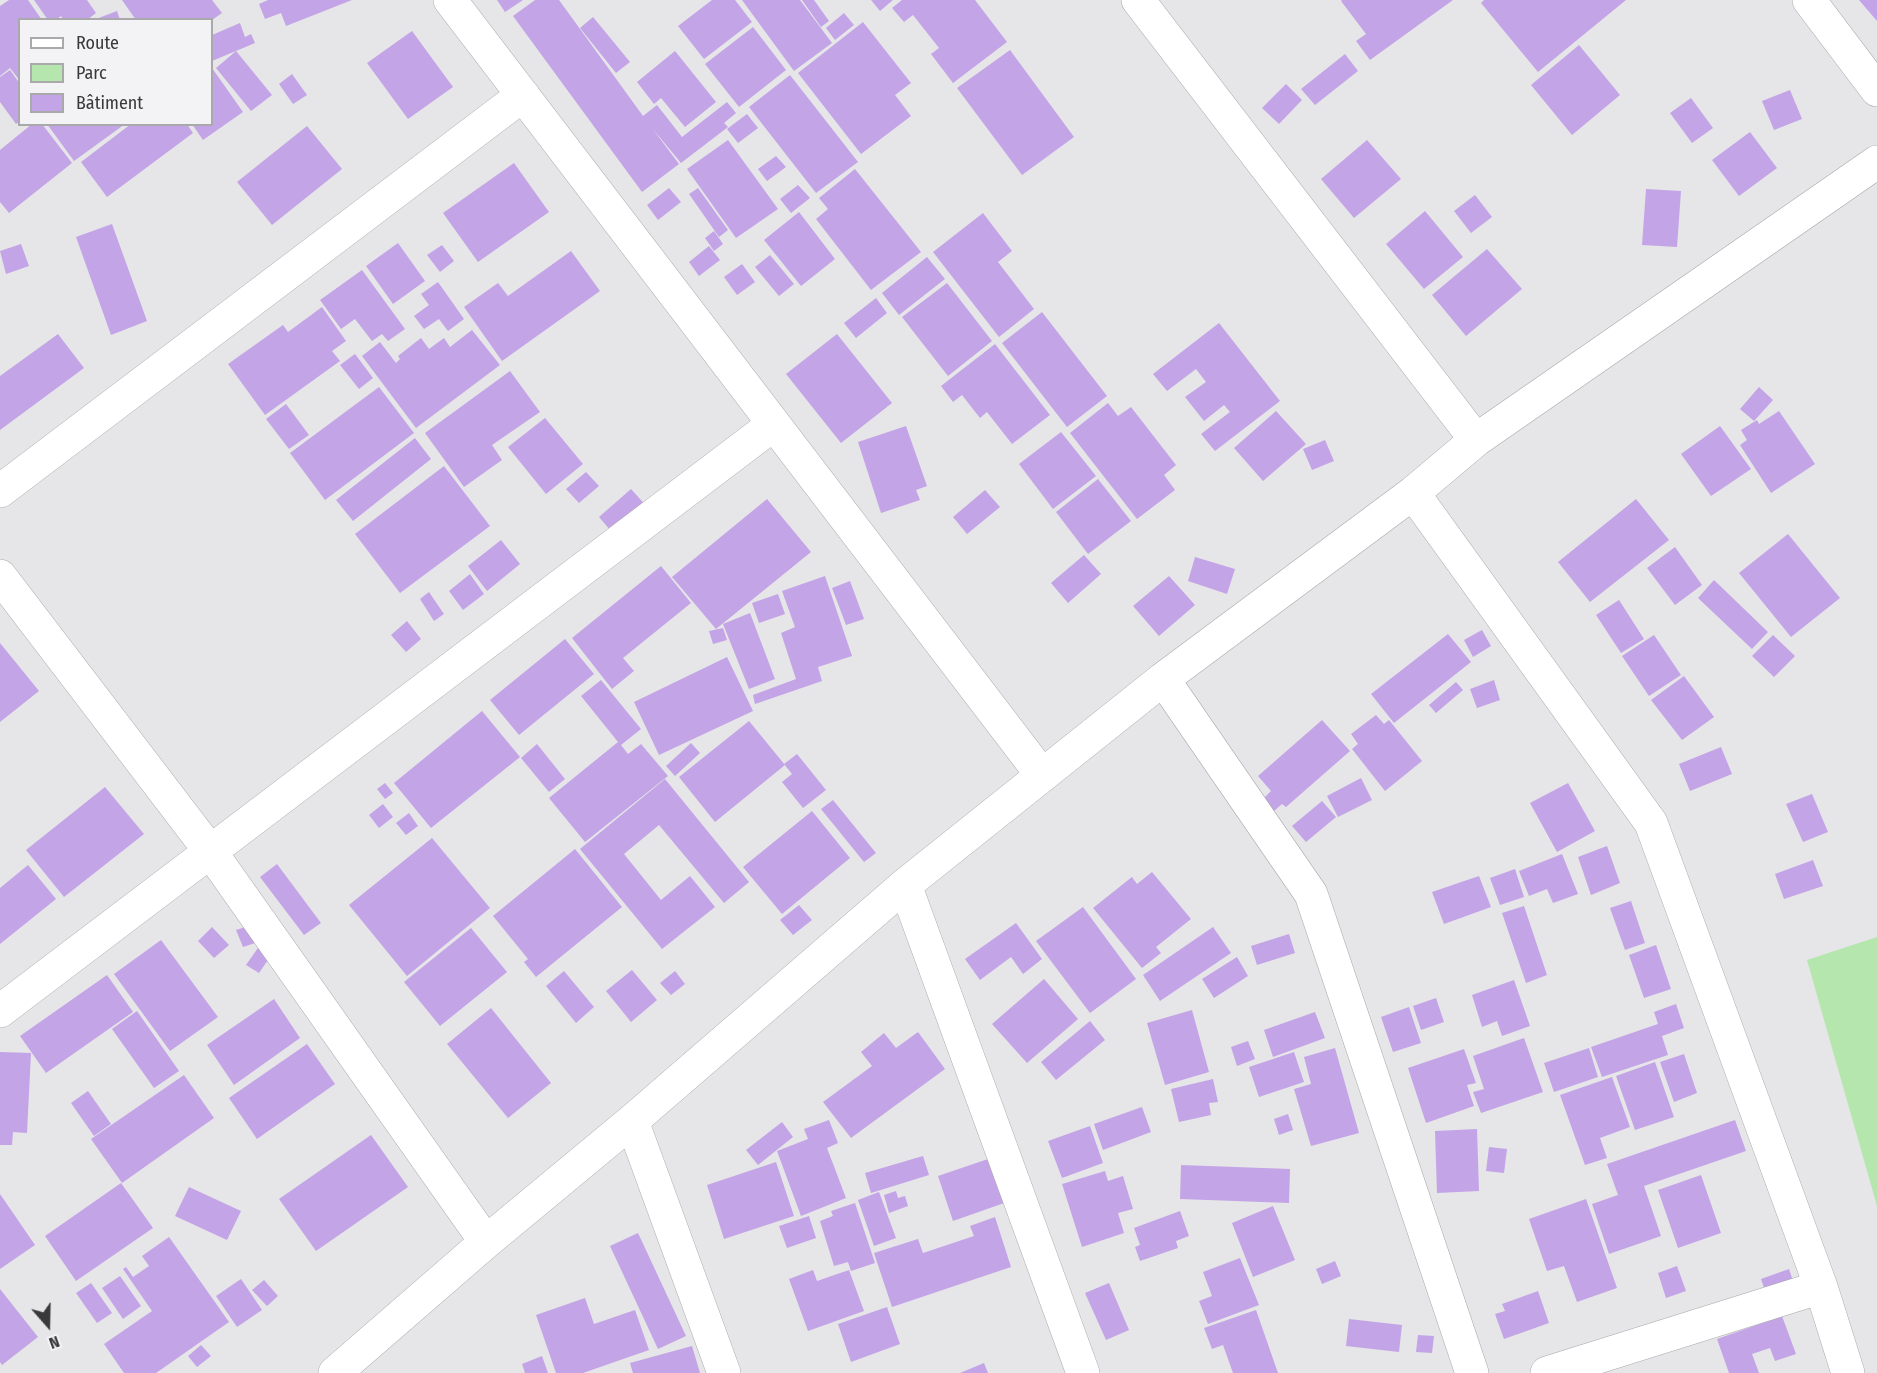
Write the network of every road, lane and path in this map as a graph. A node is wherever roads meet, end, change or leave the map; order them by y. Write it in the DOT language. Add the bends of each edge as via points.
graph roads {
  1 [pos="450,0"];
  2 [pos="1138,0"];
  3 [pos="1809,0"];
  4 [pos="1877,90"];
  5 [pos="523,95"];
  6 [pos="1877,162"];
  7 [pos="774,424"];
  8 [pos="1476,440"];
  9 [pos="0,491"];
  10 [pos="1413,493"];
  11 [pos="0,576"];
  12 [pos="1163,680"];
  13 [pos="1042,775"];
  14 [pos="210,851"];
  15 [pos="905,885"];
  16 [pos="0,1011"];
  17 [pos="632,1122"];
  18 [pos="486,1242"];
  19 [pos="1821,1287"];
  20 [pos="335,1373"];
  21 [pos="724,1373"];
  22 [pos="1083,1373"];
  23 [pos="1472,1373"];
  24 [pos="1547,1373"];
  25 [pos="1848,1373"];
  1 -- 5 [label="street"];
  2 -- 8 [label="street"];
  3 -- 4 [label="street"];
  5 -- 7 [label="street"];
  5 -- 9 [label="street"];
  6 -- 8 [label="street"];
  7 -- 13 [label="street"];
  7 -- 14 [label="street"];
  8 -- 10 [label="street"];
  10 -- 12 [label="street"];
  10 -- 19 [label="street" via="1651,823"];
  11 -- 14 [label="street"];
  12 -- 13 [label="street"];
  12 -- 23 [label="street" via="1311,894"];
  13 -- 15 [label="street"];
  14 -- 16 [label="street"];
  14 -- 18 [label="street"];
  15 -- 17 [label="street"];
  15 -- 22 [label="street"];
  17 -- 18 [label="street"];
  17 -- 21 [label="street"];
  18 -- 20 [label="street"];
  19 -- 24 [label="street"];
  19 -- 25 [label="street"];
}
